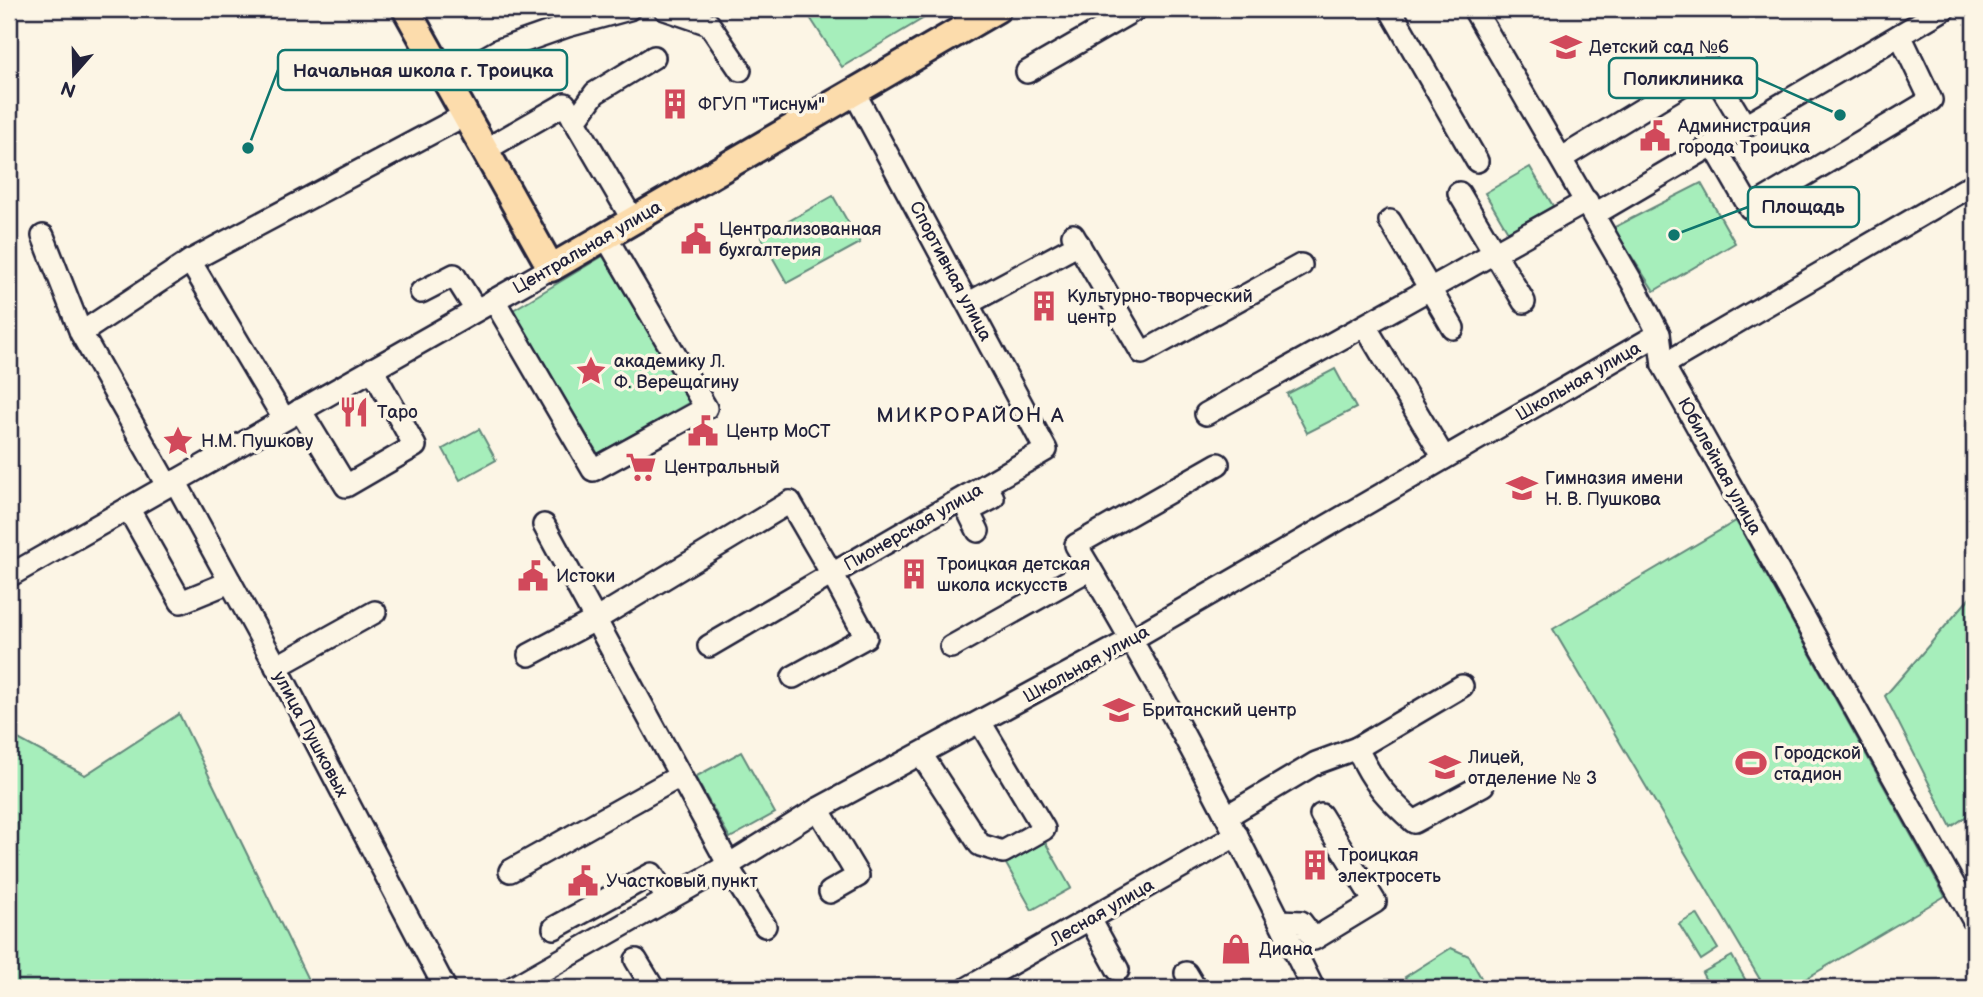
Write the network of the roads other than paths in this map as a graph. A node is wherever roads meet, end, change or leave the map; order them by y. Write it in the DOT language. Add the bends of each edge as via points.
graph roads {
  1 [pos="405,9"];
  2 [pos="629,9"];
  3 [pos="665,9"];
  4 [pos="997,9"];
  5 [pos="1136,9"];
  6 [pos="1390,9"];
  7 [pos="1474,9"];
  8 [pos="1944,9"];
  9 [pos="1900,35"];
  10 [pos="654,57"];
  11 [pos="740,70"];
  12 [pos="1027,72"];
  13 [pos="446,80"];
  14 [pos="854,92"];
  15 [pos="465,115"];
  16 [pos="573,118"];
  17 [pos="1745,126"];
  18 [pos="1713,144"];
  19 [pos="485,150"];
  20 [pos="1562,158"];
  21 [pos="1476,161"];
  22 [pos="1974,184"];
  23 [pos="1459,192"];
  24 [pos="1591,208"];
  25 [pos="628,210"];
  26 [pos="1390,221"];
  27 [pos="43,236"];
  28 [pos="606,237"];
  29 [pos="1495,252"];
  30 [pos="190,261"];
  31 [pos="1301,265"];
  32 [pos="551,268"];
  33 [pos="1430,289"];
  34 [pos="421,292"];
  35 [pos="1524,302"];
  36 [pos="969,303"];
  37 [pos="485,305"];
  38 [pos="1365,326"];
  39 [pos="1453,328"];
  40 [pos="81,332"];
  41 [pos="1659,334"];
  42 [pos="1663,365"];
  43 [pos="372,369"];
  44 [pos="1206,414"];
  45 [pos="292,415"];
  46 [pos="1046,450"];
  47 [pos="1444,458"];
  48 [pos="1218,464"];
  49 [pos="171,483"];
  50 [pos="986,485"];
  51 [pos="128,508"];
  52 [pos="544,525"];
  53 [pos="978,531"];
  54 [pos="1090,569"];
  55 [pos="832,574"];
  56 [pos="9,576"];
  57 [pos="230,582"];
  58 [pos="375,612"];
  59 [pos="594,620"];
  60 [pos="1132,639"];
  61 [pos="709,646"];
  62 [pos="951,647"];
  63 [pos="529,655"];
  64 [pos="276,667"];
  65 [pos="793,677"];
  66 [pos="1462,686"];
  67 [pos="980,722"];
  68 [pos="1357,748"];
  69 [pos="921,754"];
  70 [pos="680,776"];
  71 [pos="1483,785"];
  72 [pos="818,809"];
  73 [pos="1321,815"];
  74 [pos="1232,825"];
  75 [pos="727,866"];
  76 [pos="510,871"];
  77 [pos="830,892"];
  78 [pos="668,900"];
  79 [pos="1090,919"];
  80 [pos="1280,921"];
  81 [pos="1974,921"];
  82 [pos="765,926"];
  83 [pos="554,928"];
  84 [pos="636,960"];
  85 [pos="1118,970"];
  86 [pos="1306,987"];
  87 [pos="445,988"];
  88 [pos="512,988"];
  89 [pos="653,988"];
  90 [pos="968,988"];
  1 -- 13 [label="main road"];
  2 -- 13 [label="street" via="499,50"];
  3 -- 11 [label="street" via="709,24"];
  4 -- 14 [label="main road, Центральная улица"];
  5 -- 12 [label="street"];
  6 -- 21 [label="street"];
  7 -- 20 [label="street, Юбилейная улица"];
  8 -- 9 [label="street"];
  9 -- 17 [label="street"];
  9 -- 18 [label="street" via="1931,100 1750,208"];
  10 -- 16 [label="street" via="595,93"];
  13 -- 15 [label="main road"];
  14 -- 28 [label="main road, Центральная улица"];
  14 -- 36 [label="street, Спортивная улица"];
  15 -- 19 [label="main road"];
  15 -- 30 [label="street"];
  16 -- 19 [label="street" via="565,104"];
  16 -- 25 [label="street"];
  17 -- 18 [label="street"];
  17 -- 20 [label="street" via="1710,68"];
  18 -- 24 [label="street"];
  19 -- 32 [label="main road"];
  20 -- 24 [label="street, Юбилейная улица"];
  22 -- 42 [label="street"];
  23 -- 29 [label="street"];
  24 -- 29 [label="street"];
  24 -- 41 [label="street, Юбилейная улица"];
  26 -- 33 [label="street"];
  27 -- 40 [label="street, улица Пушковых"];
  28 -- 32 [label="main road, Центральная улица"];
  28 -- 37 [label="street" via="706,408 593,470"];
  29 -- 33 [label="street"];
  29 -- 35 [label="street"];
  30 -- 40 [label="street"];
  30 -- 45 [label="street"];
  31 -- 36 [label="street" via="1142,353 1076,239"];
  32 -- 37 [label="street, Центральная улица"];
  33 -- 38 [label="street"];
  33 -- 39 [label="street"];
  34 -- 37 [label="street" via="454,275"];
  36 -- 46 [label="street, Спортивная улица"];
  37 -- 43 [label="street, Центральная улица"];
  38 -- 44 [label="street"];
  38 -- 47 [label="street"];
  40 -- 49 [label="street, улица Пушковых"];
  41 -- 42 [label="street, Юбилейная улица"];
  41 -- 47 [label="street, Школьная улица"];
  42 -- 81 [label="street, Юбилейная улица"];
  43 -- 45 [label="street, Центральная улица"];
  43 -- 45 [label="street" via="415,446 346,486"];
  45 -- 49 [label="street, Центральная улица"];
  46 -- 50 [label="street, Пионерская улица"];
  47 -- 60 [label="street, Школьная улица"];
  48 -- 54 [label="street" via="1076,545"];
  49 -- 51 [label="street, Центральная улица"];
  49 -- 57 [label="street, улица Пушковых"];
  50 -- 53 [label="street" via="993,498 968,512"];
  50 -- 55 [label="street, Пионерская улица"];
  51 -- 56 [label="street, Центральная улица"];
  51 -- 57 [label="street" via="181,602"];
  52 -- 59 [label="street"];
  54 -- 60 [label="street"];
  54 -- 62 [label="street"];
  55 -- 59 [label="street, Пионерская улица" via="789,510"];
  55 -- 61 [label="street"];
  55 -- 65 [label="street" via="866,637"];
  57 -- 64 [label="street, улица Пушковых"];
  58 -- 64 [label="street"];
  59 -- 63 [label="street, Пионерская улица"];
  59 -- 70 [label="street"];
  60 -- 67 [label="street, Школьная улица"];
  60 -- 74 [label="street"];
  64 -- 87 [label="street, улица Пушковых"];
  66 -- 68 [label="street, Лесная улица"];
  67 -- 69 [label="street, Школьная улица"];
  67 -- 69 [label="street" via="1004,777 1044,830 1003,852 980,845"];
  68 -- 71 [label="street" via="1369,775 1414,822"];
  68 -- 74 [label="street, Лесная улица" via="1316,763"];
  69 -- 72 [label="street, Школьная улица"];
  70 -- 75 [label="street"];
  70 -- 76 [label="street"];
  72 -- 75 [label="street, Школьная улица"];
  72 -- 77 [label="street" via="858,876"];
  73 -- 80 [label="street" via="1375,902 1314,939 1301,922"];
  74 -- 79 [label="street, Лесная улица"];
  74 -- 80 [label="street"];
  75 -- 78 [label="street, Школьная улица"];
  75 -- 82 [label="street"];
  78 -- 83 [label="street" via="652,874"];
  78 -- 88 [label="street, Школьная улица"];
  79 -- 85 [label="street"];
  79 -- 90 [label="street, Лесная улица"];
  80 -- 86 [label="street" via="1302,967"];
  84 -- 89 [label="street"];
}
